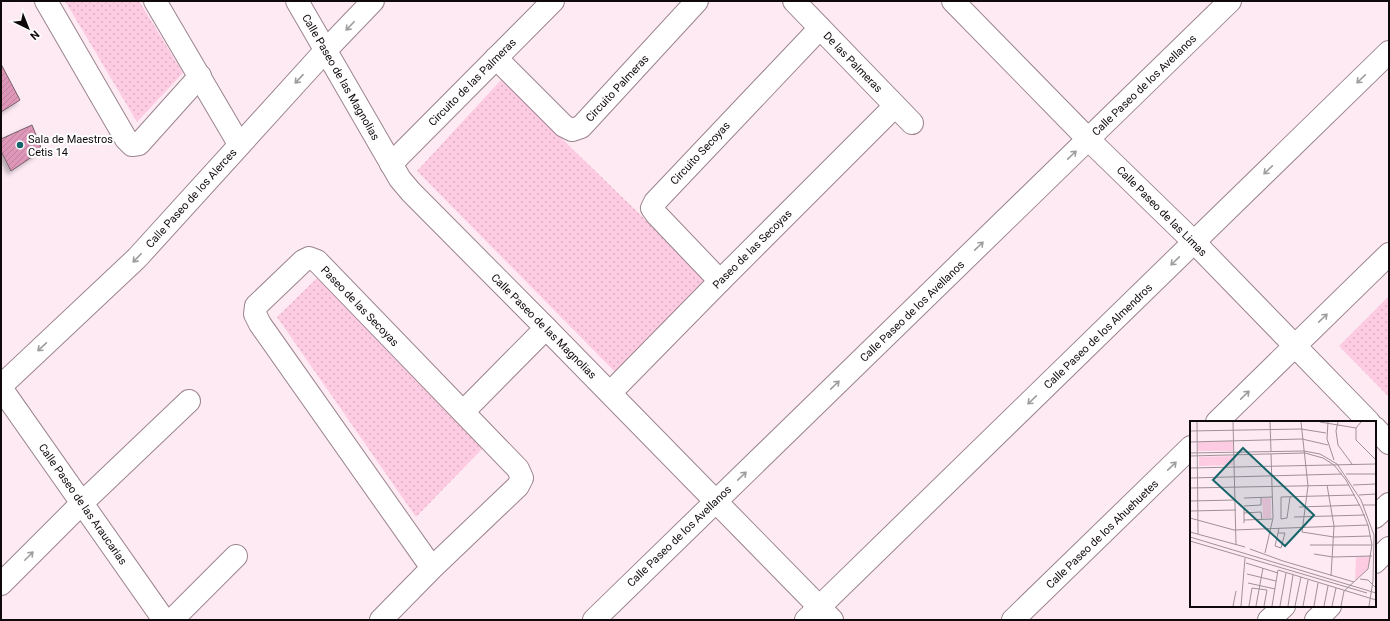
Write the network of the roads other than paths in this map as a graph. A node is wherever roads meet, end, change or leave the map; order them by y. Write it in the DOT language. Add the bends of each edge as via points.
graph roads {
  1 [pos="46,1"];
  2 [pos="154,1"];
  3 [pos="297,1"];
  4 [pos="373,1"];
  5 [pos="553,1"];
  6 [pos="698,1"];
  7 [pos="794,1"];
  8 [pos="1230,1"];
  9 [pos="965,5"];
  10 [pos="820,28"];
  11 [pos="326,50"];
  12 [pos="1389,52"];
  13 [pos="496,58"];
  14 [pos="200,76"];
  15 [pos="895,106"];
  16 [pos="912,123"];
  17 [pos="1088,139"];
  18 [pos="239,144"];
  19 [pos="391,164"];
  20 [pos="1194,242"];
  21 [pos="1389,254"];
  22 [pos="720,281"];
  23 [pos="546,328"];
  24 [pos="1295,346"];
  25 [pos="1,387"];
  26 [pos="610,393"];
  27 [pos="188,401"];
  28 [pos="463,412"];
  29 [pos="1218,421"];
  30 [pos="1368,421"];
  31 [pos="1376,429"];
  32 [pos="1389,443"];
  33 [pos="1190,448"];
  34 [pos="716,501"];
  35 [pos="82,503"];
  36 [pos="1389,504"];
  37 [pos="1376,516"];
  38 [pos="1389,548"];
  39 [pos="236,556"];
  40 [pos="1376,561"];
  41 [pos="432,568"];
  42 [pos="1,584"];
  43 [pos="1283,607"];
  44 [pos="1329,607"];
  45 [pos="819,616"];
  46 [pos="164,620"];
  47 [pos="172,620"];
  48 [pos="381,620"];
  49 [pos="594,620"];
  50 [pos="1013,620"];
  51 [pos="1269,620"];
  52 [pos="1316,620"];
  1 -- 14 [label="street" via="126,139 132,145 139,144"];
  2 -- 14 [label="street"];
  3 -- 11 [label="street, Calle Paseo de las Magnolias"];
  4 -- 11 [label="street, Calle Paseo de los Alerces, one-way"];
  5 -- 13 [label="street, Circuito de las Palmeras"];
  6 -- 13 [label="street, Circuito Palmeras" via="581,127 572,130 564,126"];
  7 -- 10 [label="street, De las Palmeras"];
  8 -- 17 [label="street, Calle Paseo de los Avellanos"];
  9 -- 17 [label="street, Calle Paseo de las Limas"];
  10 -- 15 [label="street, De las Palmeras"];
  10 -- 22 [label="street, Circuito Secoyas" via="654,202 652,208 657,215"];
  11 -- 18 [label="street, Calle Paseo de los Alerces, one-way"];
  11 -- 19 [label="street, Calle Paseo de las Magnolias"];
  12 -- 20 [label="street, Calle Paseo de los Almendros, one-way"];
  13 -- 19 [label="street, Circuito de las Palmeras"];
  14 -- 18 [label="street"];
  15 -- 16 [label="street, De las Palmeras"];
  15 -- 22 [label="street, Paseo de las Secoyas"];
  17 -- 20 [label="street, Calle Paseo de las Limas"];
  34 -- 17 [label="street, Calle Paseo de los Avellanos, one-way"];
  18 -- 25 [label="street, Calle Paseo de los Alerces, one-way" via="137,258"];
  19 -- 23 [label="street, Calle Paseo de las Magnolias" via="410,192"];
  20 -- 24 [label="street, Calle Paseo de las Limas"];
  20 -- 45 [label="street, Calle Paseo de los Almendros, one-way"];
  24 -- 21 [label="street, one-way"];
  22 -- 26 [label="street, Paseo de las Secoyas"];
  23 -- 26 [label="street, Calle Paseo de las Magnolias"];
  23 -- 28 [label="street"];
  29 -- 24 [label="street, one-way"];
  24 -- 30 [label="street, Calle Paseo de las Limas"];
  25 -- 35 [label="street, Calle Paseo de las Araucarias"];
  26 -- 34 [label="street, Calle Paseo de las Magnolias"];
  27 -- 35 [label="street"];
  28 -- 41 [label="street, Paseo de las Secoyas" via="518,469 522,478 518,486"];
  28 -- 41 [label="street, Paseo de las Secoyas" via="316,261 310,258 303,261 256,306 255,314 260,324"];
  31 -- 32 [label="street"];
  50 -- 33 [label="street, Calle Paseo de los Ahuehuetes, one-way"];
  34 -- 45 [label="street, Calle Paseo de las Magnolias"];
  34 -- 49 [label="street, Calle Paseo de los Avellanos"];
  42 -- 35 [label="street, one-way"];
  35 -- 46 [label="street, Calle Paseo de las Araucarias"];
  36 -- 37 [label="street"];
  38 -- 40 [label="street"];
  39 -- 47 [label="street"];
  41 -- 48 [label="street, Paseo de las Secoyas"];
  43 -- 51 [label="street"];
  44 -- 52 [label="street"];
}
